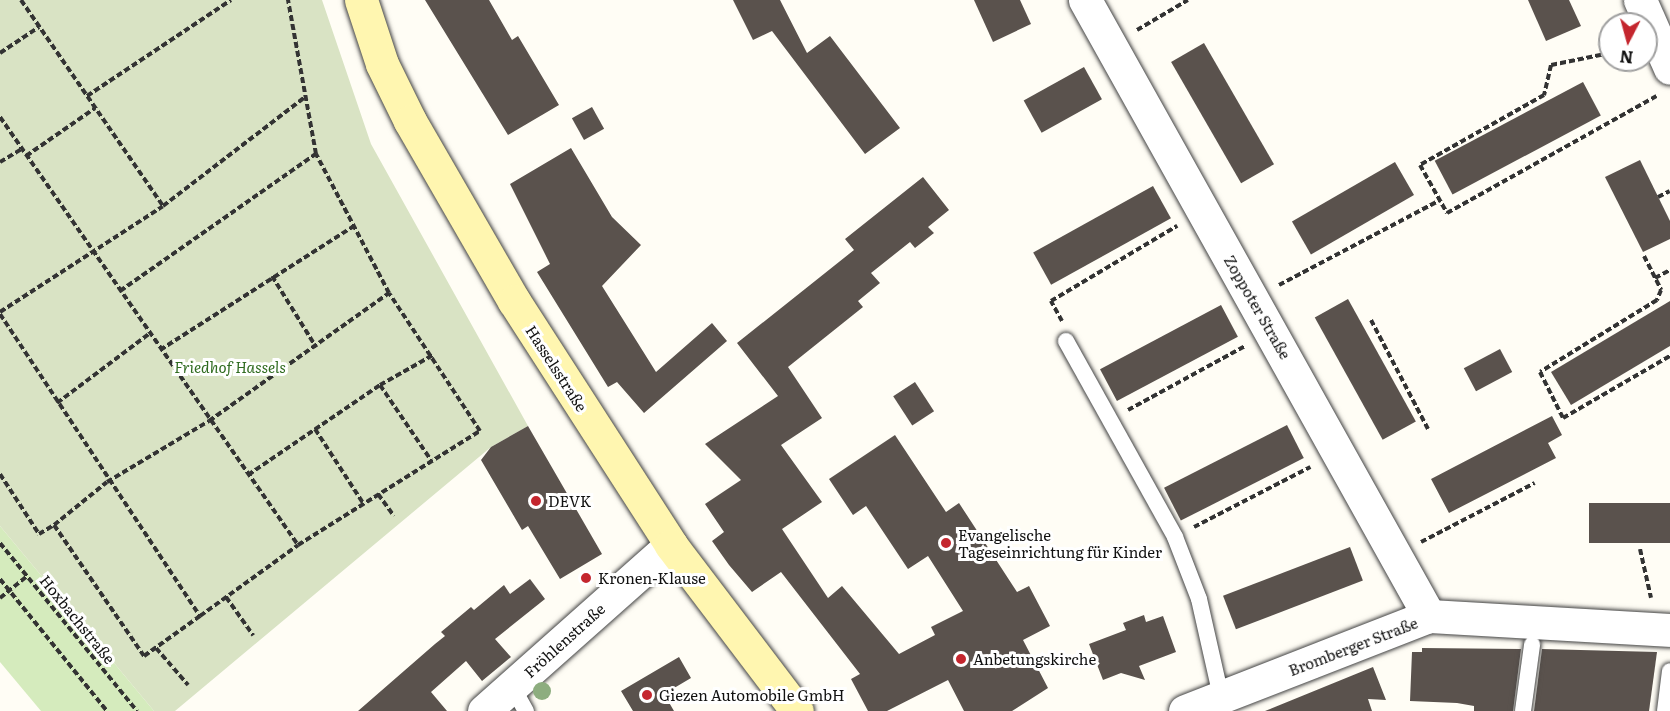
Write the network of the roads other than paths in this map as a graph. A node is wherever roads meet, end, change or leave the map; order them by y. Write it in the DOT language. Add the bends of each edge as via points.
graph roads {
  1 [pos="361,0"];
  2 [pos="1085,0"];
  3 [pos="1640,0"];
  4 [pos="1665,81"];
  5 [pos="1066,341"];
  6 [pos="670,545"];
  7 [pos="1429,616"];
  8 [pos="1660,628"];
  9 [pos="1532,645"];
  10 [pos="1670,671"];
  11 [pos="1221,697"];
  12 [pos="519,698"];
  13 [pos="484,711"];
  14 [pos="797,711"];
  15 [pos="1185,711"];
  16 [pos="1523,711"];
  17 [pos="1665,711"];
  1 -- 6 [label="street, Hasselsstraße" via="382,64 415,131 514,301"];
  2 -- 7 [label="street, Zoppoter Straße"];
  3 -- 4 [label="street"];
  5 -- 11 [label="lane" via="1175,537 1199,599"];
  6 -- 12 [label="street, Fröhlenstraße"];
  6 -- 14 [label="street, Hasselsstraße"];
  7 -- 8 [label="street, Bromberger Straße"];
  7 -- 11 [label="street, Bromberger Straße"];
  9 -- 16 [label="lane"];
  10 -- 17 [label="lane"];
  11 -- 15 [label="street, Bromberger Straße"];
  12 -- 13 [label="street, Fröhlenstraße"];
}
